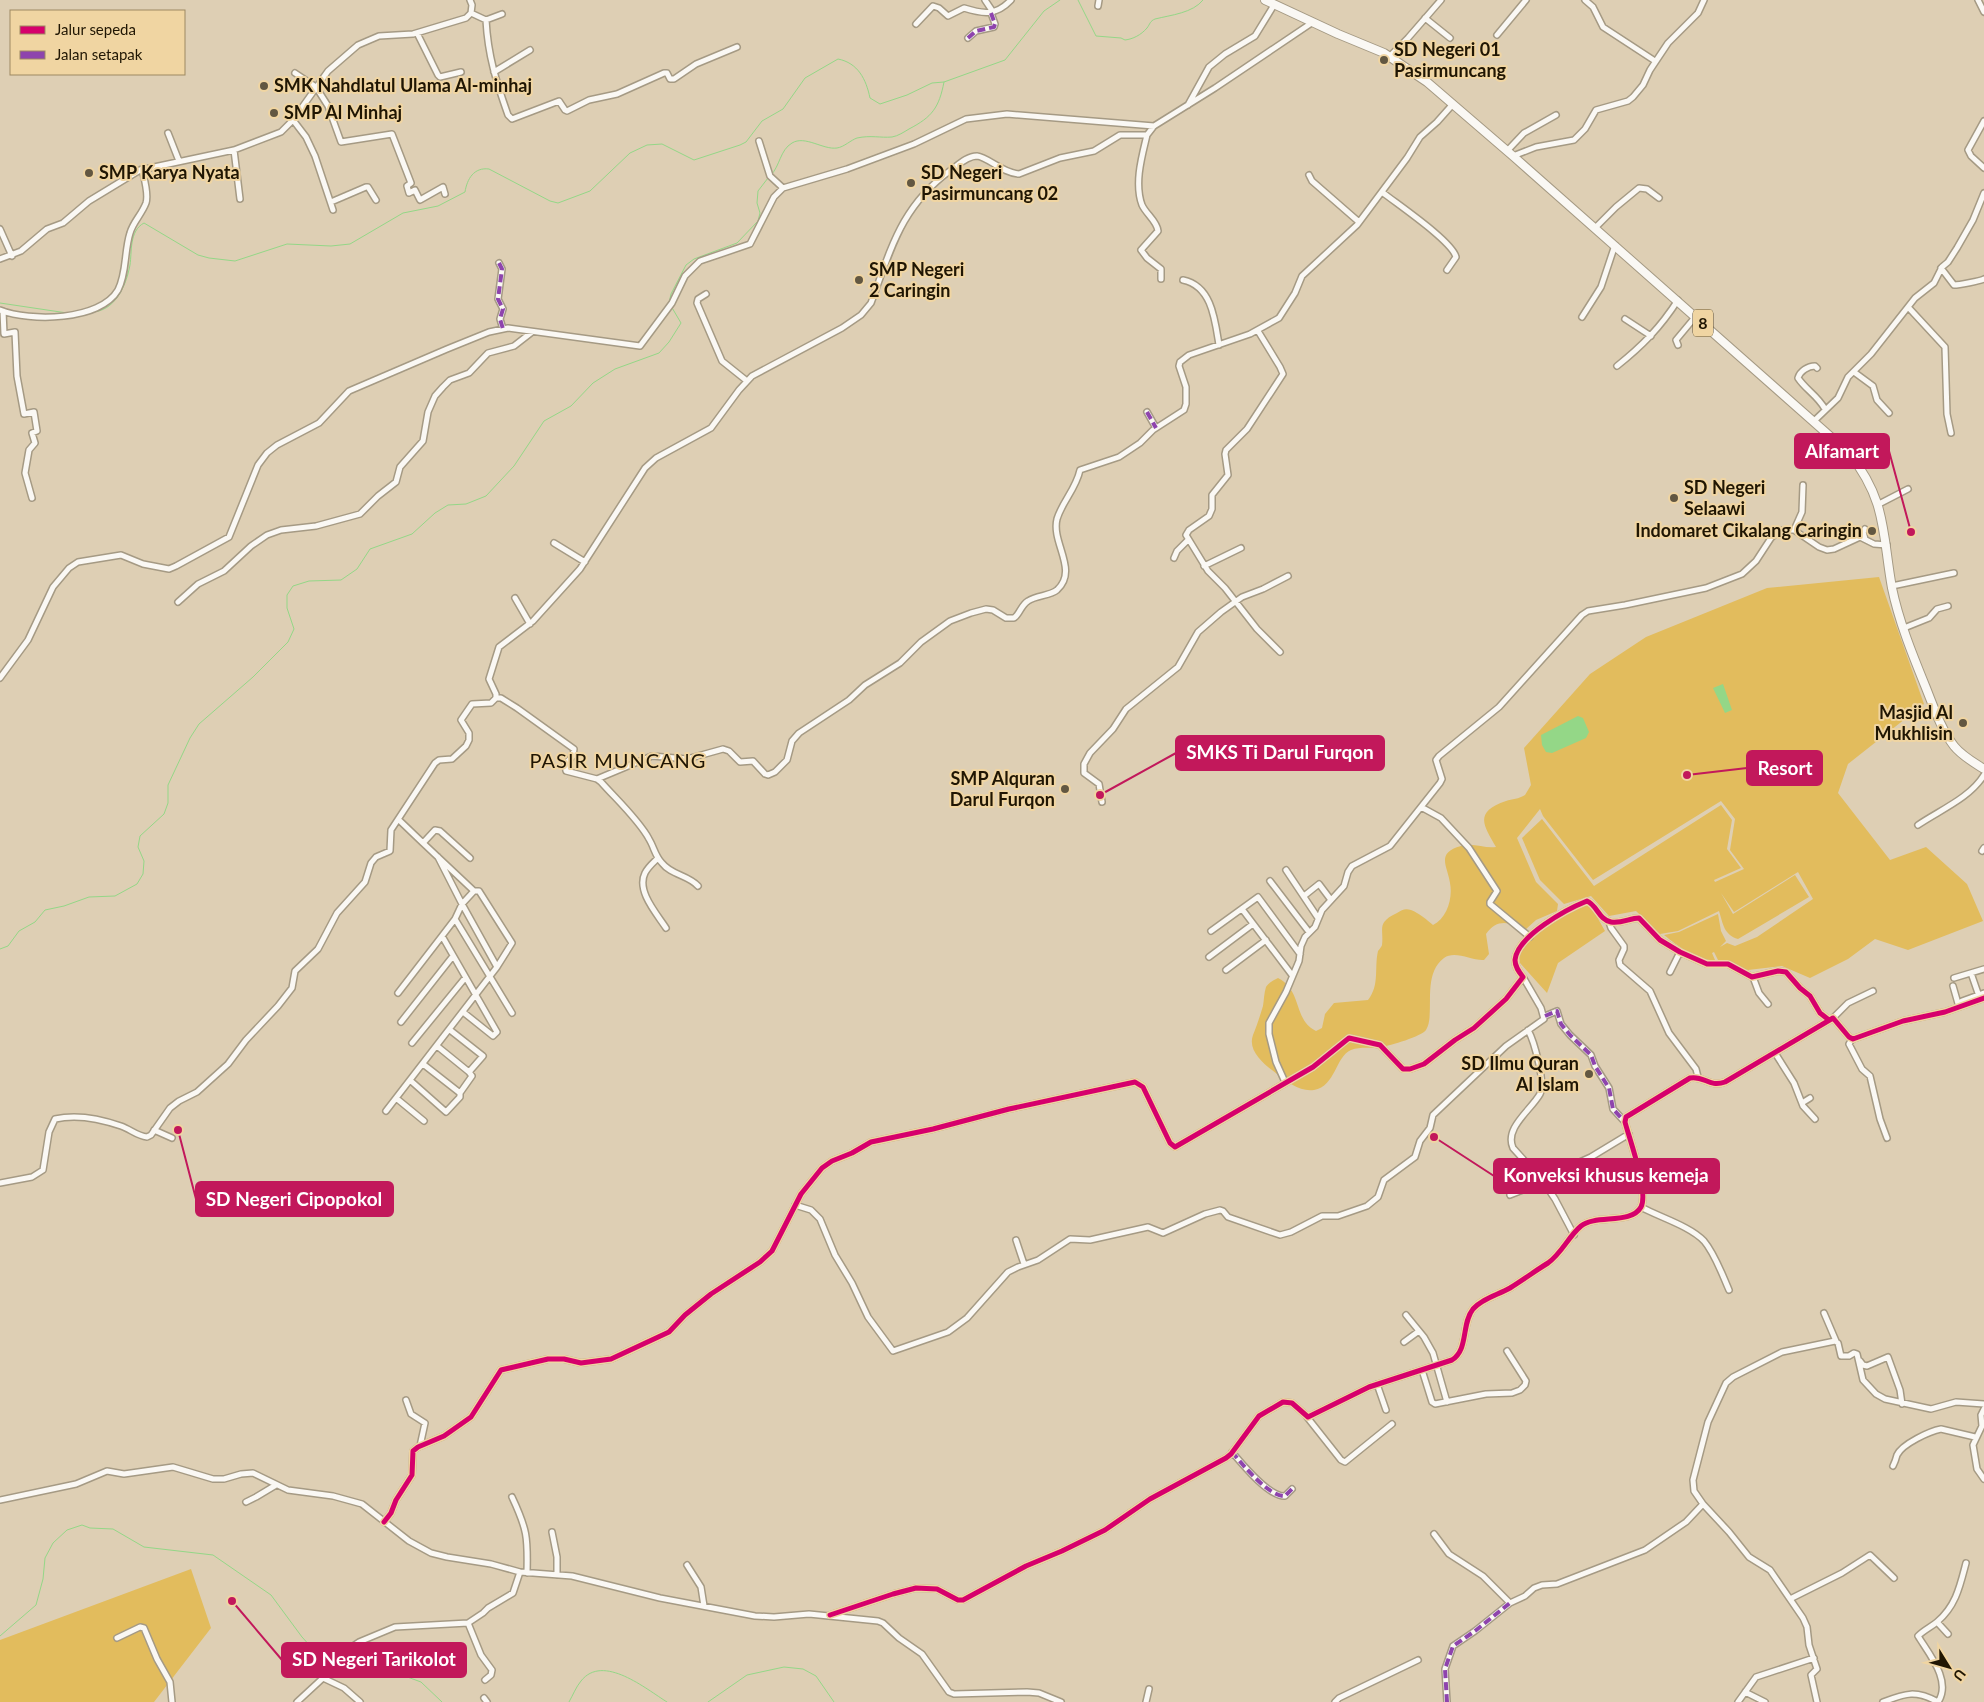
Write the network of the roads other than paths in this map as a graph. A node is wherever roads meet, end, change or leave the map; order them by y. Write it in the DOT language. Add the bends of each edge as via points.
graph roads {
  1 [pos="470,0"];
  2 [pos="986,0"];
  3 [pos="1265,0"];
  4 [pos="1441,0"];
  5 [pos="1526,0"];
  6 [pos="1586,0"];
  7 [pos="1704,0"];
  8 [pos="1978,0"];
  9 [pos="1009,1"];
  10 [pos="1274,5"];
  11 [pos="992,12"];
  12 [pos="1984,12"];
  13 [pos="471,13"];
  14 [pos="502,14"];
  15 [pos="1426,18"];
  16 [pos="486,20"];
  17 [pos="1313,22"];
  18 [pos="916,24"];
  19 [pos="417,33"];
  20 [pos="1497,35"];
  21 [pos="968,38"];
  22 [pos="1450,38"];
  23 [pos="737,47"];
  24 [pos="530,50"];
  25 [pos="1389,57"];
  26 [pos="1655,62"];
  27 [pos="461,72"];
  28 [pos="494,72"];
  29 [pos="295,73"];
  30 [pos="316,87"];
  31 [pos="1453,104"];
  32 [pos="1188,105"];
  33 [pos="1556,115"];
  34 [pos="293,120"];
  35 [pos="1984,121"];
  36 [pos="1154,126"];
  37 [pos="168,133"];
  38 [pos="1147,135"];
  39 [pos="759,141"];
  40 [pos="234,150"];
  41 [pos="1510,153"];
  42 [pos="179,161"];
  43 [pos="1984,168"];
  44 [pos="142,169"];
  45 [pos="1309,175"];
  46 [pos="783,188"];
  47 [pos="1382,192"];
  48 [pos="445,194"];
  49 [pos="1983,196"];
  50 [pos="1659,198"];
  51 [pos="240,199"];
  52 [pos="376,200"];
  53 [pos="331,202"];
  54 [pos="333,210"];
  55 [pos="1360,222"];
  56 [pos="1595,228"];
  57 [pos="0,229"];
  58 [pos="1615,245"];
  59 [pos="12,256"];
  60 [pos="0,259"];
  61 [pos="499,263"];
  62 [pos="1941,268"];
  63 [pos="1447,270"];
  64 [pos="1161,279"];
  65 [pos="1984,279"];
  66 [pos="1183,280"];
  67 [pos="706,294"];
  68 [pos="1678,300"];
  69 [pos="1908,307"];
  70 [pos="1,310"];
  71 [pos="1696,316"];
  72 [pos="1582,317"];
  73 [pos="1625,319"];
  74 [pos="503,329"];
  75 [pos="1258,331"];
  76 [pos="532,332"];
  77 [pos="1651,336"];
  78 [pos="1219,345"];
  79 [pos="1678,345"];
  80 [pos="1617,366"];
  81 [pos="1817,368"];
  82 [pos="1854,372"];
  83 [pos="747,381"];
  84 [pos="1825,409"];
  85 [pos="1147,412"];
  86 [pos="1889,413"];
  87 [pos="1814,421"];
  88 [pos="1156,428"];
  89 [pos="1951,433"];
  90 [pos="1803,485"];
  91 [pos="1908,489"];
  92 [pos="32,498"];
  93 [pos="1879,504"];
  94 [pos="1865,529"];
  95 [pos="1794,530"];
  96 [pos="1865,539"];
  97 [pos="1188,540"];
  98 [pos="554,543"];
  99 [pos="1887,545"];
  100 [pos="1241,548"];
  101 [pos="1174,558"];
  102 [pos="585,562"];
  103 [pos="1204,566"];
  104 [pos="1954,573"];
  105 [pos="1288,576"];
  106 [pos="1892,586"];
  107 [pos="515,598"];
  108 [pos="178,602"];
  109 [pos="1234,602"];
  110 [pos="1948,606"];
  111 [pos="530,624"];
  112 [pos="1904,628"];
  113 [pos="1280,652"];
  114 [pos="0,678"];
  115 [pos="496,698"];
  116 [pos="1984,769"];
  117 [pos="1984,775"];
  118 [pos="597,779"];
  119 [pos="1102,802"];
  120 [pos="1421,807"];
  121 [pos="399,820"];
  122 [pos="1918,825"];
  123 [pos="423,843"];
  124 [pos="438,857"];
  125 [pos="470,858"];
  126 [pos="658,858"];
  127 [pos="1286,870"];
  128 [pos="1270,881"];
  129 [pos="698,886"];
  130 [pos="474,891"];
  131 [pos="1304,896"];
  132 [pos="1331,900"];
  133 [pos="462,904"];
  134 [pos="1242,909"];
  135 [pos="1318,918"];
  136 [pos="454,920"];
  137 [pos="1609,922"];
  138 [pos="1253,924"];
  139 [pos="666,928"];
  140 [pos="1211,931"];
  141 [pos="1309,932"];
  142 [pos="442,936"];
  143 [pos="1530,937"];
  144 [pos="1266,940"];
  145 [pos="1680,952"];
  146 [pos="1300,954"];
  147 [pos="453,956"];
  148 [pos="1209,957"];
  149 [pos="497,967"];
  150 [pos="1984,968"];
  151 [pos="1226,970"];
  152 [pos="1670,972"];
  153 [pos="1971,973"];
  154 [pos="1292,975"];
  155 [pos="1523,977"];
  156 [pos="1753,977"];
  157 [pos="465,978"];
  158 [pos="490,978"];
  159 [pos="1954,978"];
  160 [pos="1953,986"];
  161 [pos="1872,991"];
  162 [pos="398,993"];
  163 [pos="475,996"];
  164 [pos="1982,996"];
  165 [pos="1962,1001"];
  166 [pos="1768,1004"];
  167 [pos="1959,1007"];
  168 [pos="464,1012"];
  169 [pos="512,1013"];
  170 [pos="1544,1016"];
  171 [pos="1831,1019"];
  172 [pos="401,1022"];
  173 [pos="450,1030"];
  174 [pos="1528,1030"];
  175 [pos="1852,1039"];
  176 [pos="412,1043"];
  177 [pos="437,1046"];
  178 [pos="1775,1053"];
  179 [pos="423,1064"];
  180 [pos="469,1072"];
  181 [pos="1698,1077"];
  182 [pos="411,1081"];
  183 [pos="1286,1082"];
  184 [pos="460,1093"];
  185 [pos="396,1098"];
  186 [pos="1810,1098"];
  187 [pos="1802,1103"];
  188 [pos="386,1111"];
  189 [pos="1815,1119"];
  190 [pos="424,1121"];
  191 [pos="1625,1122"];
  192 [pos="154,1130"];
  193 [pos="1629,1134"];
  194 [pos="172,1138"];
  195 [pos="1887,1138"];
  196 [pos="1542,1180"];
  197 [pos="0,1182"];
  198 [pos="1510,1195"];
  199 [pos="795,1205"];
  200 [pos="1641,1207"];
  201 [pos="1574,1235"];
  202 [pos="1016,1240"];
  203 [pos="1024,1264"];
  204 [pos="1729,1290"];
  205 [pos="1824,1313"];
  206 [pos="1406,1315"];
  207 [pos="1419,1331"];
  208 [pos="1836,1341"];
  209 [pos="1404,1342"];
  210 [pos="1506,1351"];
  211 [pos="1859,1360"];
  212 [pos="1436,1366"];
  213 [pos="1422,1370"];
  214 [pos="1377,1384"];
  215 [pos="406,1400"];
  216 [pos="1447,1402"];
  217 [pos="1902,1404"];
  218 [pos="1984,1404"];
  219 [pos="1984,1409"];
  220 [pos="1386,1410"];
  221 [pos="1307,1417"];
  222 [pos="1392,1424"];
  223 [pos="1975,1437"];
  224 [pos="420,1446"];
  225 [pos="1232,1452"];
  226 [pos="1893,1466"];
  227 [pos="1984,1479"];
  228 [pos="276,1484"];
  229 [pos="1292,1489"];
  230 [pos="512,1497"];
  231 [pos="0,1500"];
  232 [pos="246,1502"];
  233 [pos="1703,1504"];
  234 [pos="384,1522"];
  235 [pos="552,1532"];
  236 [pos="1434,1534"];
  237 [pos="1966,1563"];
  238 [pos="687,1565"];
  239 [pos="520,1572"];
  240 [pos="527,1573"];
  241 [pos="557,1575"];
  242 [pos="1894,1578"];
  243 [pos="1790,1599"];
  244 [pos="1510,1603"];
  245 [pos="704,1606"];
  246 [pos="830,1615"];
  247 [pos="1937,1622"];
  248 [pos="468,1623"];
  249 [pos="1948,1634"];
  250 [pos="117,1638"];
  251 [pos="1814,1658"];
  252 [pos="1418,1660"];
  253 [pos="323,1678"];
  254 [pos="485,1680"];
  255 [pos="1149,1689"];
  256 [pos="1745,1692"];
  257 [pos="1936,1701"];
  258 [pos="172,1702"];
  259 [pos="297,1702"];
  260 [pos="360,1702"];
  261 [pos="1061,1702"];
  262 [pos="1146,1702"];
  263 [pos="1335,1702"];
  264 [pos="1447,1702"];
  265 [pos="1738,1702"];
  266 [pos="1765,1702"];
  267 [pos="1817,1702"];
  268 [pos="1883,1702"];
  1 -- 13 [label="street"];
  2 -- 11 [label="street"];
  3 -- 10 [label="highway, 8"];
  4 -- 15 [label="street"];
  5 -- 20 [label="street"];
  6 -- 26 [label="street" via="1603,26"];
  7 -- 26 [label="street" via="1698,13 1674,35"];
  8 -- 12 [label="street"];
  9 -- 11 [label="street"];
  10 -- 17 [label="highway, 8"];
  10 -- 32 [label="street" via="1255,36 1209,68"];
  11 -- 18 [label="street" via="974,12 964,8 948,16 933,6"];
  11 -- 21 [label="street" via="994,27 976,31"];
  13 -- 16 [label="street"];
  13 -- 19 [label="street" via="466,18"];
  14 -- 16 [label="street"];
  15 -- 22 [label="street"];
  15 -- 25 [label="street"];
  16 -- 28 [label="street"];
  17 -- 25 [label="highway, 8"];
  17 -- 32 [label="street"];
  19 -- 27 [label="street" via="440,77"];
  19 -- 30 [label="street" via="379,36 358,45 333,65"];
  23 -- 28 [label="street" via="696,64 674,78 669,79 665,72 617,94 589,100 568,111 559,101 513,119 508,115"];
  24 -- 28 [label="street"];
  25 -- 31 [label="highway, 8" via="1411,70"];
  26 -- 41 [label="street" via="1632,98 1596,110 1574,140"];
  29 -- 30 [label="street"];
  30 -- 34 [label="street"];
  30 -- 48 [label="street" via="328,106 341,142 392,134 411,183 407,186 409,193 415,190 420,200 443,187"];
  31 -- 41 [label="highway, 8"];
  31 -- 47 [label="street" via="1422,135"];
  32 -- 36 [label="street"];
  33 -- 41 [label="street" via="1524,132"];
  34 -- 40 [label="street" via="274,136"];
  34 -- 53 [label="street" via="310,145"];
  35 -- 43 [label="street" via="1968,150"];
  36 -- 38 [label="street"];
  36 -- 46 [label="street" via="1007,114 966,119 906,147"];
  37 -- 42 [label="street"];
  38 -- 64 [label="street" via="1141,163 1140,195 1158,231 1141,249 1161,269"];
  38 -- 83 [label="street" via="1120,135 1094,151 1063,157 1019,174 1001,169 980,156 967,159 930,186 906,218 865,312"];
  39 -- 46 [label="street" via="770,176"];
  40 -- 42 [label="street"];
  40 -- 51 [label="street"];
  41 -- 56 [label="highway, 8"];
  42 -- 44 [label="street"];
  44 -- 59 [label="street" via="88,200 63,222 47,229"];
  44 -- 70 [label="street" via="147,201 130,233 123,277 111,299 98,307 61,317"];
  45 -- 55 [label="street"];
  46 -- 76 [label="street" via="774,197 750,244 700,261 685,276 672,303 640,346"];
  47 -- 55 [label="street"];
  47 -- 63 [label="street" via="1451,249 1456,257"];
  49 -- 62 [label="street" via="1957,248"];
  50 -- 56 [label="street" via="1647,189 1639,188"];
  52 -- 53 [label="street" via="366,187"];
  53 -- 54 [label="street"];
  55 -- 75 [label="street" via="1302,276 1281,315"];
  56 -- 58 [label="highway, 8"];
  57 -- 59 [label="street"];
  58 -- 68 [label="highway, 8"];
  58 -- 72 [label="street" via="1602,286"];
  59 -- 60 [label="street"];
  61 -- 74 [label="street" via="502,269 498,299 503,309 500,319"];
  62 -- 65 [label="street" via="1954,285"];
  62 -- 69 [label="street" via="1934,283"];
  66 -- 78 [label="street" via="1198,286 1211,305"];
  67 -- 83 [label="street" via="697,303 717,354 725,365"];
  68 -- 71 [label="highway, 8"];
  68 -- 77 [label="street"];
  69 -- 82 [label="street"];
  69 -- 89 [label="street" via="1945,347 1947,414"];
  70 -- 92 [label="street" via="4,334 15,332 17,376 24,414 34,412 37,431 32,433 34,443 29,450 25,473"];
  71 -- 79 [label="street" via="1676,340"];
  71 -- 87 [label="highway, 8"];
  73 -- 77 [label="street"];
  74 -- 76 [label="street"];
  74 -- 114 [label="street" via="349,391 320,423 277,444 258,465 229,537 168,569 121,555 78,562 69,568 53,588 28,640"];
  75 -- 78 [label="street"];
  75 -- 97 [label="street" via="1283,374 1247,429 1226,450 1228,477 1212,495 1209,516 1186,533"];
  76 -- 108 [label="street" via="514,346 488,354 469,373 450,380 443,387 427,415 423,441 400,467 395,483 360,514 267,535 224,571 198,584"];
  77 -- 80 [label="street"];
  78 -- 88 [label="street" via="1192,354 1180,362 1186,387 1186,406 1181,413"];
  81 -- 84 [label="street" via="1809,366 1798,378"];
  82 -- 84 [label="street" via="1846,380 1841,396"];
  82 -- 86 [label="street" via="1873,386 1877,400"];
  83 -- 102 [label="street" via="708,430 647,465"];
  84 -- 87 [label="street"];
  85 -- 88 [label="street"];
  87 -- 93 [label="highway, 8" via="1858,465"];
  88 -- 118 [label="street" via="1119,457 1080,470 1057,521 1058,542 1067,572 1058,589 1027,602 1014,618 986,609 946,624 917,645 900,663 799,733 792,741 787,760 775,772 764,774 753,761 740,762 723,749 687,759 652,756"];
  90 -- 95 [label="street" via="1802,512"];
  91 -- 93 [label="street"];
  93 -- 99 [label="highway, 8"];
  94 -- 96 [label="street"];
  95 -- 96 [label="street" via="1827,550 1858,538"];
  95 -- 120 [label="street" via="1777,532 1740,575 1702,589 1584,613 1499,707 1437,758 1442,780"];
  96 -- 99 [label="street"];
  97 -- 101 [label="street" via="1177,550"];
  97 -- 103 [label="street"];
  98 -- 102 [label="street"];
  99 -- 106 [label="highway, 8"];
  100 -- 103 [label="street"];
  102 -- 111 [label="street"];
  103 -- 109 [label="street"];
  104 -- 106 [label="street"];
  105 -- 109 [label="street"];
  106 -- 112 [label="highway, 8"];
  107 -- 111 [label="street"];
  109 -- 113 [label="street"];
  109 -- 119 [label="street" via="1198,632 1180,665 1126,709 1088,756 1084,773 1098,782"];
  110 -- 112 [label="street"];
  111 -- 115 [label="street" via="497,650 490,679"];
  112 -- 116 [label="highway, 8" via="1944,729 1961,753"];
  115 -- 118 [label="street" via="518,708 574,749 573,756 565,764 566,771"];
  115 -- 121 [label="street" via="491,703 469,707 461,720 469,733 468,743 452,759 436,762"];
  117 -- 122 [label="street" via="1966,795"];
  118 -- 126 [label="street" via="648,837"];
  120 -- 132 [label="street" via="1387,848 1352,866 1344,886"];
  120 -- 143 [label="street" via="1440,818 1470,848 1497,891 1490,904"];
  121 -- 123 [label="street"];
  121 -- 192 [label="street" via="390,833 390,851 373,860 365,882 338,913 320,946 295,970 289,993 231,1061 197,1092 174,1105"];
  123 -- 124 [label="street"];
  123 -- 125 [label="street" via="435,830 440,830"];
  124 -- 130 [label="street"];
  124 -- 133 [label="street"];
  126 -- 129 [label="street" via="670,871 689,878"];
  126 -- 139 [label="street" via="645,873 644,887 648,900"];
  127 -- 131 [label="street"];
  128 -- 141 [label="street"];
  130 -- 133 [label="street"];
  130 -- 149 [label="street" via="478,891 512,943"];
  131 -- 132 [label="street" via="1319,884"];
  131 -- 135 [label="street"];
  132 -- 135 [label="street"];
  133 -- 136 [label="street"];
  133 -- 149 [label="street"];
  134 -- 138 [label="street"];
  134 -- 140 [label="street"];
  134 -- 146 [label="street" via="1258,896"];
  135 -- 141 [label="street"];
  136 -- 142 [label="street"];
  136 -- 158 [label="street"];
  137 -- 143 [label="street" via="1587,901 1543,925"];
  137 -- 145 [label="street" via="1639,918 1662,941"];
  137 -- 181 [label="street" via="1624,948 1619,964 1650,991 1670,1032"];
  138 -- 144 [label="street"];
  138 -- 148 [label="street"];
  141 -- 146 [label="street" via="1303,940"];
  142 -- 147 [label="street"];
  142 -- 162 [label="street"];
  143 -- 155 [label="street" via="1516,957 1516,965"];
  144 -- 151 [label="street"];
  144 -- 154 [label="street"];
  145 -- 152 [label="street"];
  145 -- 156 [label="street" via="1707,964 1728,964"];
  146 -- 154 [label="street"];
  147 -- 157 [label="street"];
  147 -- 172 [label="street"];
  149 -- 158 [label="street"];
  150 -- 153 [label="street"];
  153 -- 159 [label="street"];
  153 -- 164 [label="street"];
  154 -- 183 [label="street" via="1268,1028 1278,1068"];
  155 -- 170 [label="street"];
  155 -- 183 [label="street" via="1492,1014 1420,1065 1404,1069 1380,1045 1349,1038 1319,1064"];
  156 -- 166 [label="street" via="1759,993"];
  156 -- 171 [label="street" via="1786,972 1810,996 1820,1013"];
  157 -- 163 [label="street"];
  157 -- 176 [label="street"];
  158 -- 163 [label="street"];
  158 -- 169 [label="street"];
  160 -- 167 [label="street"];
  161 -- 171 [label="street" via="1848,1003"];
  163 -- 168 [label="street"];
  163 -- 168 [label="street" via="497,1032 493,1036"];
  164 -- 165 [label="street"];
  164 -- 167 [label="street"];
  167 -- 175 [label="street" via="1903,1021"];
  168 -- 173 [label="street"];
  170 -- 174 [label="street" via="1541,1022"];
  170 -- 191 [label="street" via="1557,1012 1561,1024 1591,1055 1609,1088 1613,1109"];
  171 -- 175 [label="street"];
  171 -- 178 [label="street"];
  173 -- 177 [label="street"];
  173 -- 180 [label="street" via="483,1056"];
  174 -- 196 [label="street" via="1542,1074 1541,1091 1515,1128 1511,1142"];
  174 -- 203 [label="street" via="1506,1046 1433,1115 1415,1157 1384,1180 1378,1198 1369,1205 1338,1216 1322,1216 1280,1235 1228,1217 1220,1210 1163,1233 1148,1227 1090,1240 1070,1239 1038,1260"];
  175 -- 195 [label="street" via="1849,1044 1862,1069 1870,1076"];
  177 -- 179 [label="street"];
  177 -- 180 [label="street"];
  178 -- 181 [label="street" via="1721,1083 1710,1083"];
  178 -- 187 [label="street"];
  179 -- 182 [label="street"];
  179 -- 184 [label="street"];
  180 -- 184 [label="street" via="472,1076"];
  181 -- 191 [label="street" via="1677,1085 1631,1114"];
  182 -- 184 [label="street" via="446,1112"];
  182 -- 185 [label="street"];
  183 -- 199 [label="street" via="1177,1147 1170,1143 1143,1087 1135,1082 880,1139 824,1166"];
  185 -- 188 [label="street"];
  185 -- 190 [label="street"];
  186 -- 187 [label="street"];
  187 -- 189 [label="street"];
  191 -- 193 [label="street"];
  192 -- 194 [label="street"];
  192 -- 197 [label="street" via="146,1137 94,1119 55,1119 50,1126 45,1166 41,1173"];
  193 -- 196 [label="street" via="1591,1157"];
  193 -- 200 [label="street" via="1640,1181"];
  196 -- 198 [label="street"];
  196 -- 201 [label="street"];
  199 -- 203 [label="street" via="810,1210 820,1219 865,1312 893,1351 938,1337 958,1326 1008,1272"];
  199 -- 224 [label="street" via="768,1255 714,1292 669,1332 611,1358 582,1363 548,1359 504,1369 497,1374 471,1417 444,1436"];
  200 -- 201 [label="street" via="1630,1216 1586,1223"];
  200 -- 204 [label="street" via="1703,1240"];
  201 -- 212 [label="street" via="1548,1262 1476,1306 1468,1318 1458,1356"];
  202 -- 203 [label="street"];
  205 -- 208 [label="street"];
  206 -- 207 [label="street"];
  207 -- 209 [label="street"];
  207 -- 212 [label="street" via="1433,1353"];
  208 -- 211 [label="street" via="1842,1356 1855,1353"];
  208 -- 233 [label="street" via="1782,1352 1726,1383 1708,1422 1694,1474 1693,1486"];
  210 -- 216 [label="street" via="1526,1382 1520,1390"];
  211 -- 217 [label="street" via="1864,1382 1882,1398"];
  211 -- 217 [label="street" via="1866,1366 1888,1357"];
  212 -- 213 [label="street"];
  212 -- 216 [label="street"];
  213 -- 214 [label="street"];
  213 -- 216 [label="street" via="1432,1402"];
  214 -- 220 [label="street"];
  214 -- 221 [label="street"];
  215 -- 224 [label="street" via="411,1414 425,1424"];
  217 -- 218 [label="street" via="1931,1409 1956,1402"];
  219 -- 223 [label="street" via="1982,1426"];
  221 -- 222 [label="street" via="1345,1462"];
  221 -- 225 [label="street" via="1292,1402 1283,1402 1259,1416"];
  223 -- 226 [label="street" via="1936,1430 1908,1443 1897,1455"];
  223 -- 227 [label="street" via="1975,1462"];
  224 -- 234 [label="street" via="412,1452 412,1475"];
  225 -- 229 [label="street" via="1278,1496 1285,1496"];
  225 -- 246 [label="street" via="1150,1499 1106,1530 1026,1566 962,1600 937,1589 916,1588"];
  228 -- 231 [label="street" via="253,1474 213,1480 173,1467 124,1474 107,1471 76,1484"];
  228 -- 232 [label="street"];
  228 -- 234 [label="street" via="288,1490 358,1502"];
  230 -- 240 [label="street" via="527,1536"];
  233 -- 243 [label="street" via="1749,1557 1770,1570"];
  233 -- 244 [label="street" via="1686,1522 1645,1550 1557,1584 1542,1585"];
  234 -- 239 [label="street" via="409,1541 431,1552"];
  235 -- 241 [label="street"];
  236 -- 244 [label="street" via="1450,1554 1483,1576"];
  237 -- 247 [label="street" via="1957,1596"];
  238 -- 245 [label="street" via="701,1587"];
  239 -- 240 [label="street"];
  239 -- 248 [label="street" via="513,1593"];
  240 -- 241 [label="street"];
  241 -- 245 [label="street"];
  242 -- 243 [label="street" via="1870,1555"];
  243 -- 251 [label="street" via="1807,1624"];
  244 -- 264 [label="street" via="1451,1648 1445,1669"];
  245 -- 246 [label="street" via="766,1618"];
  246 -- 261 [label="street" via="883,1623 922,1654 949,1692 954,1694 1027,1692"];
  247 -- 249 [label="street"];
  247 -- 257 [label="street" via="1918,1636 1932,1657 1944,1686 1942,1696"];
  248 -- 253 [label="street" via="395,1627 359,1642 341,1654"];
  248 -- 254 [label="street" via="481,1655 492,1670"];
  250 -- 258 [label="street" via="144,1628 170,1682"];
  251 -- 256 [label="street" via="1761,1674"];
  251 -- 267 [label="street" via="1817,1670 1811,1674"];
  252 -- 263 [label="street"];
  253 -- 259 [label="street"];
  253 -- 260 [label="street" via="344,1688"];
  255 -- 262 [label="street"];
  256 -- 265 [label="street"];
  256 -- 266 [label="street"];
  257 -- 268 [label="street" via="1914,1693"];
}
